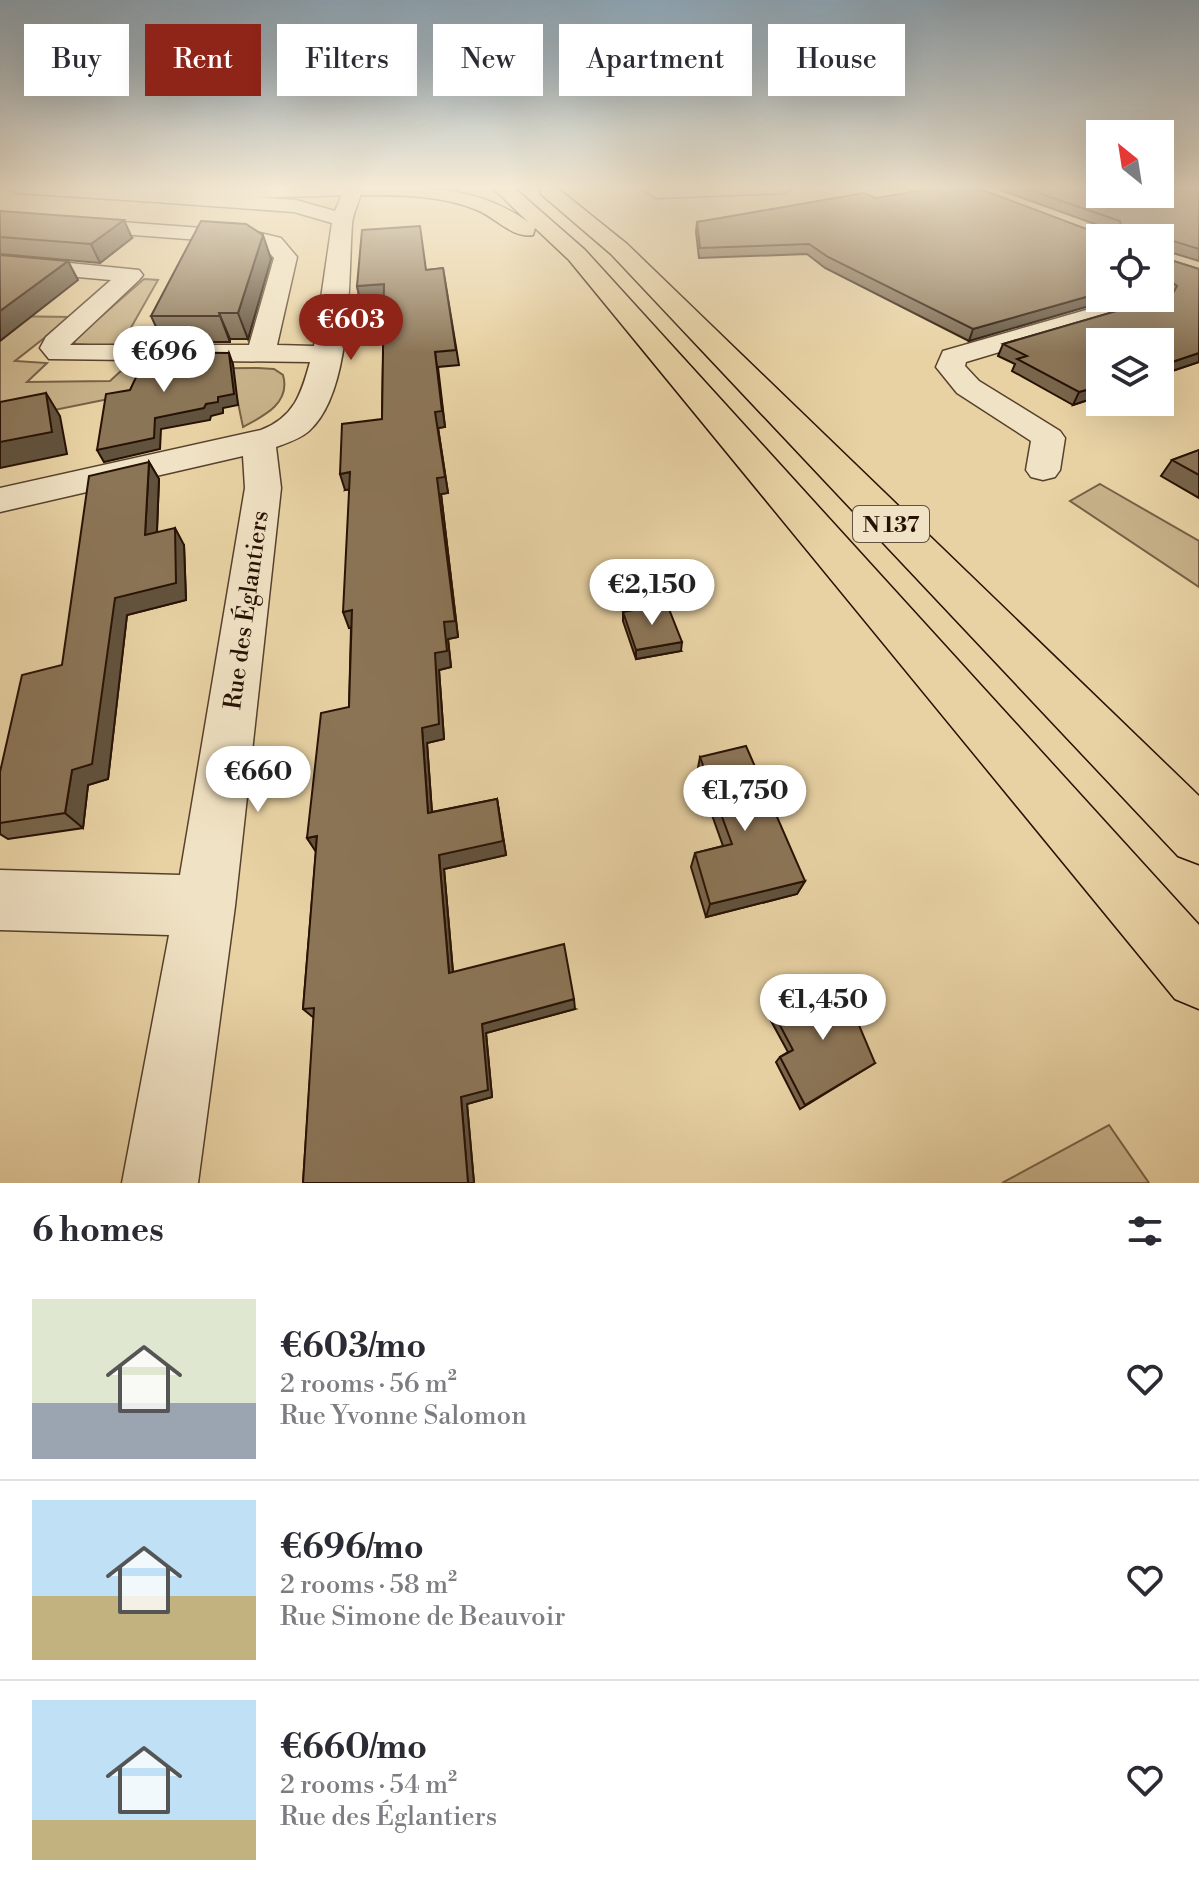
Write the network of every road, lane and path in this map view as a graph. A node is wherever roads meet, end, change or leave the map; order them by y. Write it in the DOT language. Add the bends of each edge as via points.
graph roads {
  1 [pos="270,242"];
  2 [pos="339,242"];
  3 [pos="536,242"];
  4 [pos="564,242"];
  5 [pos="609,242"];
  6 [pos="0,263"];
  7 [pos="1108,312"];
  8 [pos="261,354"];
  9 [pos="326,354"];
  10 [pos="667,358"];
  11 [pos="259,442"];
  12 [pos="1043,470"];
  13 [pos="0,500"];
  14 [pos="1199,836"];
  15 [pos="0,900"];
  16 [pos="205,906"];
  17 [pos="1199,975"];
  18 [pos="160,1183"];
  1 -- 8 [label="street" via="286,257"];
  2 -- 9 [label="street"];
  3 -- 10 [label="highway"];
  4 -- 10 [label="highway, N 137"];
  5 -- 14 [label="highway, N 137"];
  6 -- 8 [label="street" via="131,275 56,343 59,353"];
  7 -- 12 [label="street" via="953,357 950,367 968,387 1048,438"];
  8 -- 9 [label="street"];
  9 -- 11 [label="street" via="310,411 292,427"];
  10 -- 17 [label="highway, N 137"];
  11 -- 13 [label="street"];
  11 -- 16 [label="street, Rue des Églantiers" via="263,488"];
  15 -- 16 [label="street"];
  16 -- 18 [label="street, Rue des Églantiers"];
}
